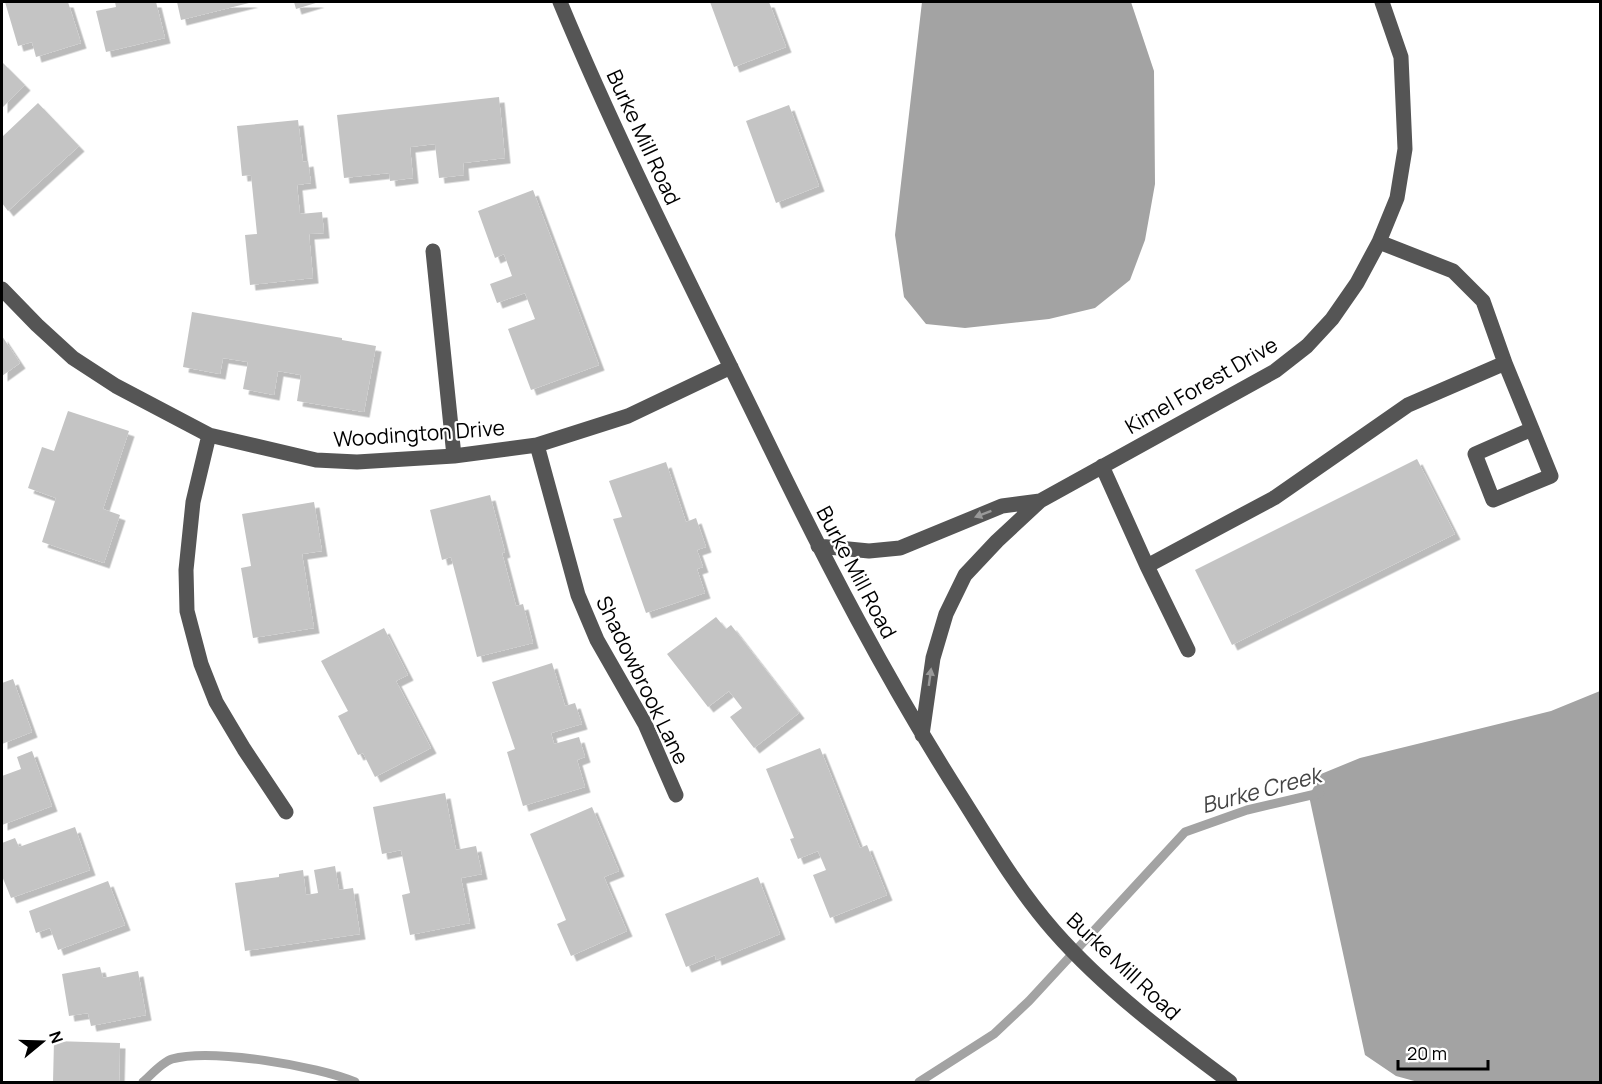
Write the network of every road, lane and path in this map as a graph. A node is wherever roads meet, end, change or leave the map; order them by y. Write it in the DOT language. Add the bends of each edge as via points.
graph roads {
  1 [pos="560,2"];
  2 [pos="1382,2"];
  3 [pos="1379,242"];
  4 [pos="433,251"];
  5 [pos="2,289"];
  6 [pos="1505,363"];
  7 [pos="730,367"];
  8 [pos="1532,429"];
  9 [pos="209,435"];
  10 [pos="537,444"];
  11 [pos="454,456"];
  12 [pos="1102,466"];
  13 [pos="1040,501"];
  14 [pos="818,546"];
  15 [pos="1147,566"];
  16 [pos="1188,650"];
  17 [pos="922,735"];
  18 [pos="676,795"];
  19 [pos="286,812"];
  20 [pos="1230,1083"];
  1 -- 7 [label="street, Burke Mill Road" via="593,81"];
  2 -- 3 [label="street, Kimel Forest Drive" via="1401,57 1405,149 1397,198"];
  3 -- 6 [label="street" via="1453,271 1483,302"];
  3 -- 12 [label="street, Kimel Forest Drive" via="1357,283 1307,346 1275,371"];
  4 -- 11 [label="street"];
  5 -- 9 [label="street, Woodington Drive" via="74,357 116,386"];
  6 -- 8 [label="street"];
  6 -- 15 [label="street" via="1408,405 1274,498"];
  7 -- 10 [label="street, Woodington Drive" via="628,416"];
  7 -- 14 [label="street, Burke Mill Road"];
  8 -- 8 [label="street" via="1474,454 1493,500 1551,476"];
  9 -- 11 [label="street, Woodington Drive" via="316,460 357,462"];
  9 -- 19 [label="street" via="193,502 186,570 188,610 201,664 216,702"];
  10 -- 11 [label="street, Woodington Drive"];
  10 -- 18 [label="street, Shadowbrook Lane" via="578,595 597,640 645,724"];
  12 -- 13 [label="street, Kimel Forest Drive"];
  12 -- 15 [label="street"];
  13 -- 14 [label="street, Kimel Forest Drive, one-way" via="1002,506 900,548 869,551"];
  17 -- 13 [label="street, Kimel Forest Drive, one-way" via="933,658 946,614 965,575"];
  14 -- 17 [label="street, Burke Mill Road"];
  15 -- 16 [label="street"];
  17 -- 20 [label="street, Burke Mill Road" via="1015,883 1055,932 1117,994"];
}
